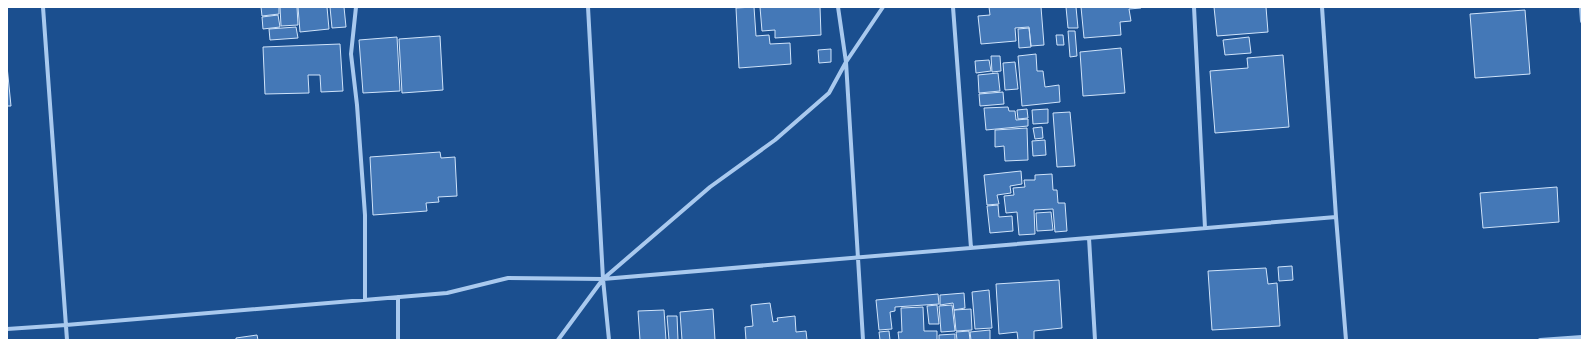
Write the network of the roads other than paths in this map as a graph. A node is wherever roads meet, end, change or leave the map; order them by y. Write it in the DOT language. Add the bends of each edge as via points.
graph roads {
  1 [pos="43,7"];
  2 [pos="356,7"];
  3 [pos="588,7"];
  4 [pos="838,7"];
  5 [pos="883,7"];
  6 [pos="953,7"];
  7 [pos="1194,7"];
  8 [pos="1322,7"];
  9 [pos="1581,7"];
  10 [pos="1582,21"];
  11 [pos="846,62"];
  12 [pos="1336,217"];
  13 [pos="1205,228"];
  14 [pos="1089,238"];
  15 [pos="971,248"];
  16 [pos="858,258"];
  17 [pos="603,279"];
  18 [pos="398,297"];
  19 [pos="365,300"];
  20 [pos="66,325"];
  21 [pos="7,328"];
  22 [pos="1582,337"];
  23 [pos="67,340"];
  24 [pos="398,340"];
  25 [pos="558,340"];
  26 [pos="609,340"];
  27 [pos="863,340"];
  28 [pos="1095,340"];
  29 [pos="1346,340"];
  30 [pos="1540,340"];
  1 -- 20 [label="street"];
  2 -- 19 [label="street" via="351,54 366,215"];
  3 -- 17 [label="street"];
  4 -- 11 [label="street"];
  5 -- 11 [label="street"];
  6 -- 15 [label="street"];
  7 -- 13 [label="street"];
  8 -- 12 [label="street"];
  9 -- 10 [label="street"];
  11 -- 16 [label="street"];
  11 -- 17 [label="street" via="829,93 775,140 710,187"];
  12 -- 13 [label="street"];
  12 -- 29 [label="street"];
  13 -- 14 [label="street"];
  14 -- 15 [label="street"];
  14 -- 28 [label="street"];
  15 -- 16 [label="street"];
  16 -- 17 [label="street"];
  16 -- 27 [label="street"];
  17 -- 18 [label="street" via="508,278 447,293"];
  17 -- 25 [label="street"];
  17 -- 26 [label="street"];
  18 -- 19 [label="street"];
  18 -- 24 [label="street"];
  19 -- 20 [label="street"];
  20 -- 21 [label="street"];
  20 -- 23 [label="street"];
  22 -- 30 [label="street"];
}
